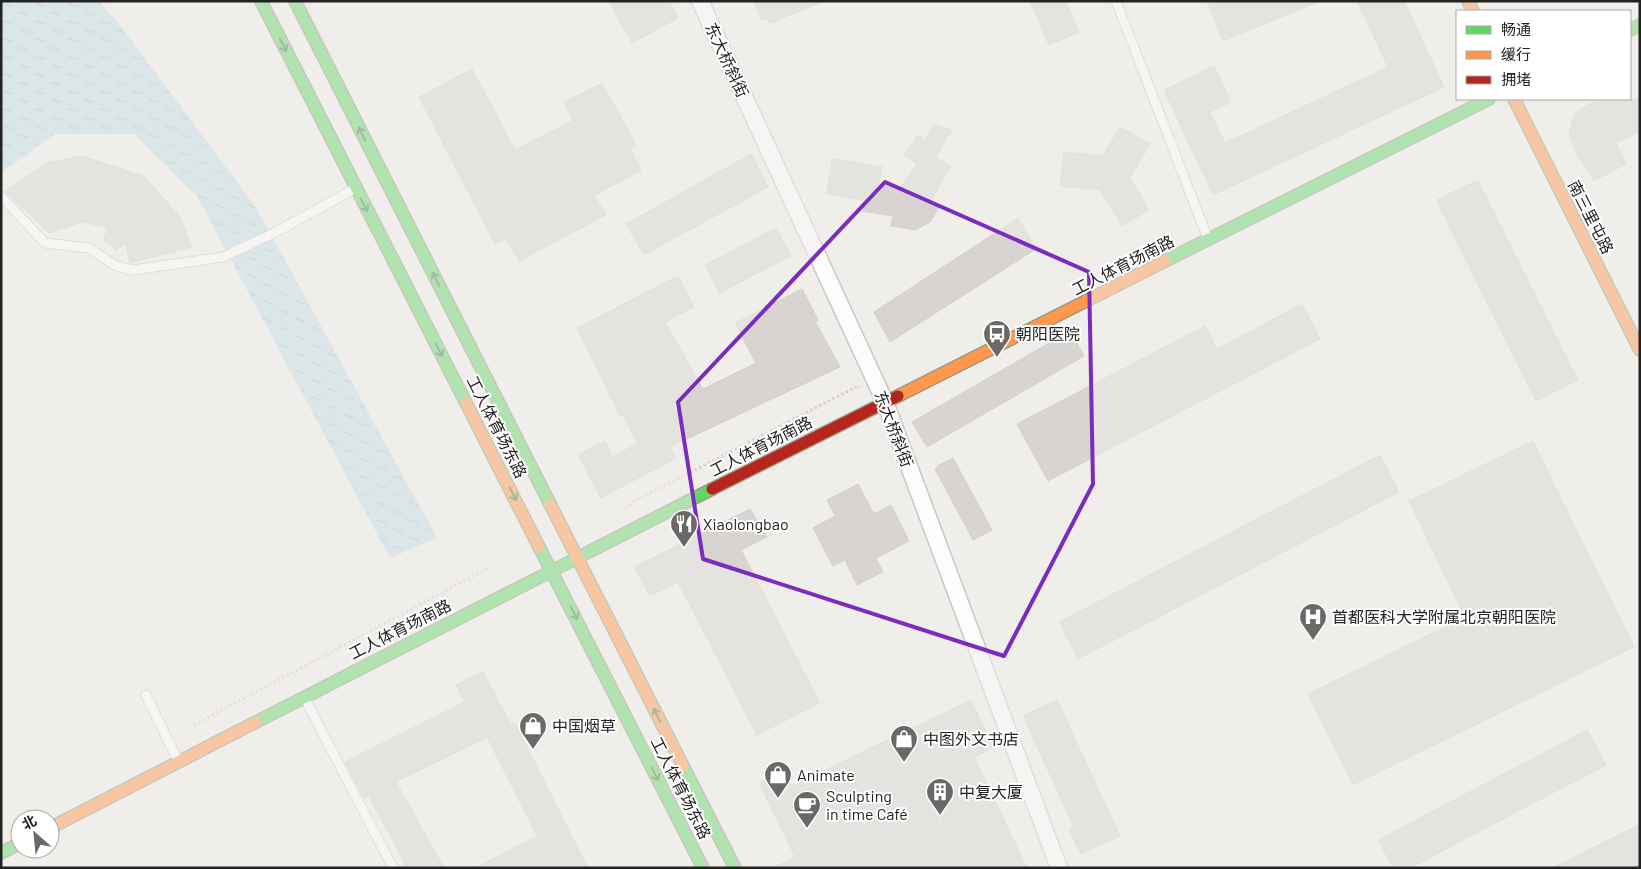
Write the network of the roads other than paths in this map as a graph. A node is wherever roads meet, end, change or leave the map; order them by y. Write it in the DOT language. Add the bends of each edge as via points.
graph roads {
  1 [pos="261,1"];
  2 [pos="295,1"];
  3 [pos="700,1"];
  4 [pos="1116,1"];
  5 [pos="1487,100"];
  6 [pos="1515,100"];
  7 [pos="356,188"];
  8 [pos="1,196"];
  9 [pos="1208,240"];
  10 [pos="1640,350"];
  11 [pos="884,402"];
  12 [pos="576,557"];
  13 [pos="552,570"];
  14 [pos="146,694"];
  15 [pos="304,697"];
  16 [pos="178,761"];
  17 [pos="60,823"];
  18 [pos="393,868"];
  19 [pos="703,868"];
  20 [pos="735,868"];
  21 [pos="1059,868"];
  1 -- 7 [label="street, 工人体育场东路, one-way"];
  12 -- 2 [label="street, 工人体育场东路, one-way"];
  3 -- 11 [label="street, 东大桥斜街"];
  4 -- 9 [label="lane"];
  5 -- 9 [label="street, 工人体育场南路"];
  6 -- 10 [label="street, 南三里屯路"];
  7 -- 8 [label="lane" via="223,257 133,270 116,266 89,248 44,243"];
  7 -- 13 [label="street, 工人体育场东路, one-way"];
  9 -- 11 [label="street, 工人体育场南路"];
  11 -- 12 [label="street, 工人体育场南路"];
  11 -- 21 [label="street, 东大桥斜街"];
  12 -- 13 [label="street, 工人体育场南路"];
  20 -- 12 [label="street, 工人体育场东路, one-way"];
  13 -- 15 [label="street, 工人体育场南路"];
  13 -- 19 [label="street, 工人体育场东路, one-way"];
  14 -- 16 [label="lane"];
  15 -- 16 [label="street, 工人体育场南路"];
  15 -- 18 [label="lane"];
  16 -- 17 [label="street, 工人体育场南路"];
}
